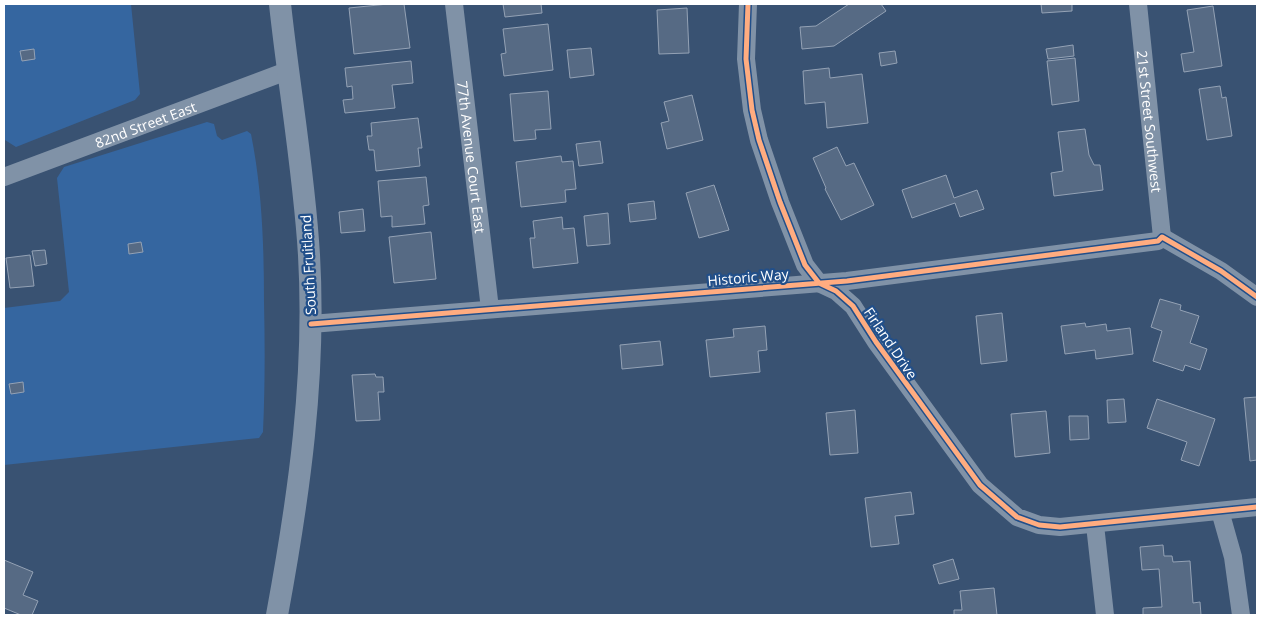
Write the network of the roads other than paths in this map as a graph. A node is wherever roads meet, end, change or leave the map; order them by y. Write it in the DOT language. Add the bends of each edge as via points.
graph roads {
  1 [pos="280,4"];
  2 [pos="454,4"];
  3 [pos="748,4"];
  4 [pos="1138,4"];
  5 [pos="287,70"];
  6 [pos="4,177"];
  7 [pos="1162,237"];
  8 [pos="819,283"];
  9 [pos="1257,297"];
  10 [pos="490,309"];
  11 [pos="311,324"];
  12 [pos="1257,507"];
  13 [pos="1220,512"];
  14 [pos="1096,525"];
  15 [pos="277,615"];
  16 [pos="1105,615"];
  17 [pos="1241,615"];
  1 -- 5 [label="street, South Fruitland"];
  2 -- 10 [label="street, 77th Avenue Court East"];
  3 -- 8 [label="street, Firland Drive" via="747,83 759,140 805,265"];
  4 -- 7 [label="street, 21st Street Southwest"];
  5 -- 6 [label="street, 82nd Street East"];
  5 -- 11 [label="street, South Fruitland" via="302,169"];
  7 -- 8 [label="street, Historic Way" via="1158,241 1129,245"];
  7 -- 9 [label="street" via="1221,271"];
  8 -- 10 [label="street, Historic Way"];
  8 -- 14 [label="street, Firland Drive" via="836,291 853,306 961,461 995,499 1017,517 1039,525"];
  10 -- 11 [label="street, Historic Way"];
  11 -- 15 [label="street, South Fruitland" via="304,452"];
  12 -- 13 [label="street, Firland Drive"];
  13 -- 14 [label="street, Firland Drive"];
  13 -- 17 [label="street" via="1233,557"];
  14 -- 16 [label="street"];
}
